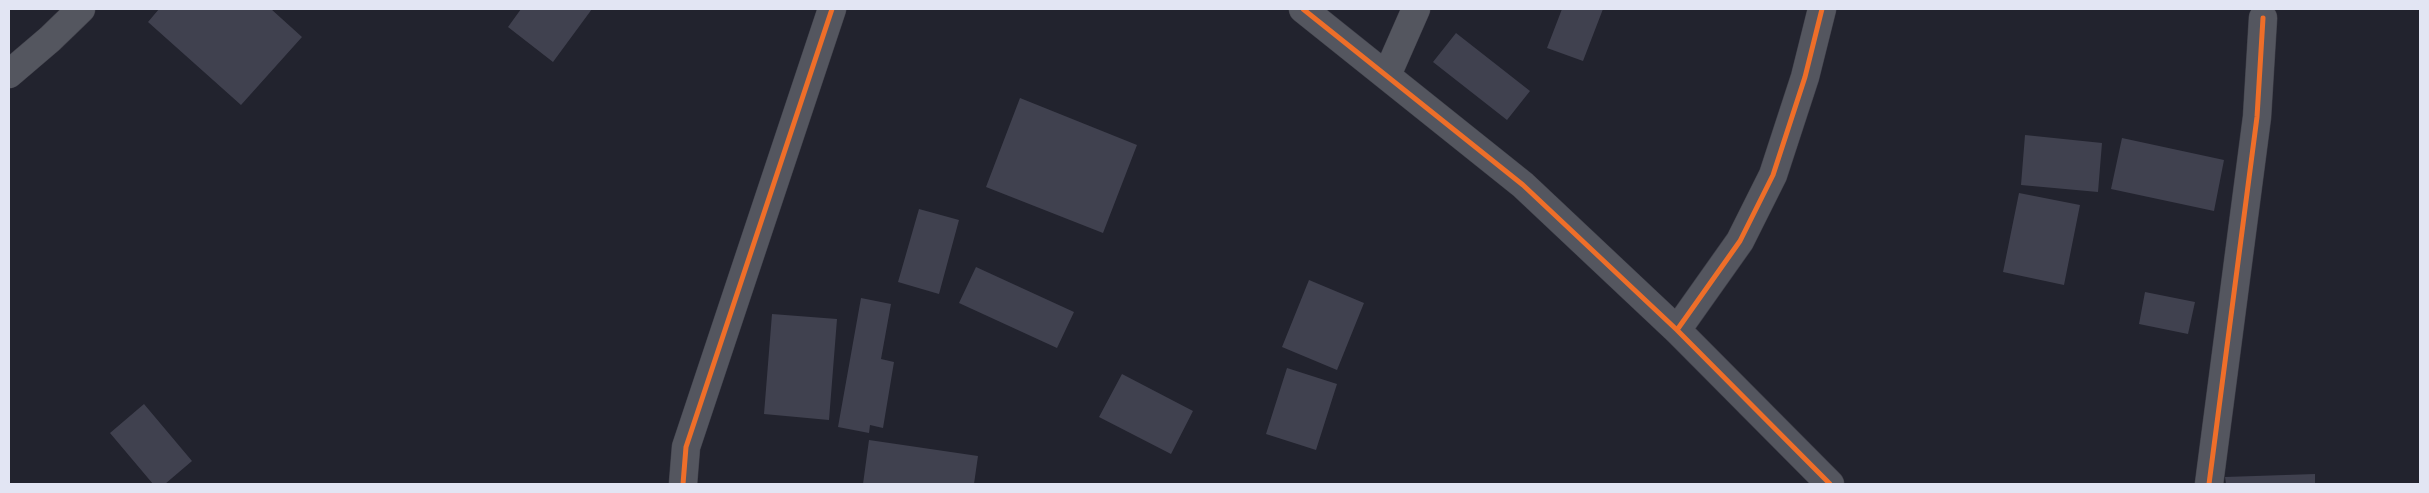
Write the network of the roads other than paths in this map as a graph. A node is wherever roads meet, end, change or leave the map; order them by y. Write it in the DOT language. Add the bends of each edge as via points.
graph roads {
  1 [pos="81,9"];
  2 [pos="832,9"];
  3 [pos="1303,9"];
  4 [pos="1416,9"];
  5 [pos="1822,9"];
  6 [pos="2263,18"];
  7 [pos="9,74"];
  8 [pos="1387,75"];
  9 [pos="1677,330"];
  10 [pos="683,484"];
  11 [pos="1830,484"];
  12 [pos="2210,484"];
  1 -- 7 [label="street"];
  2 -- 10 [label="street" via="686,447"];
  3 -- 8 [label="street"];
  4 -- 8 [label="street"];
  5 -- 9 [label="street" via="1773,175 1740,241"];
  6 -- 12 [label="street" via="2257,117"];
  8 -- 9 [label="street" via="1524,185"];
  9 -- 11 [label="street"];
}
